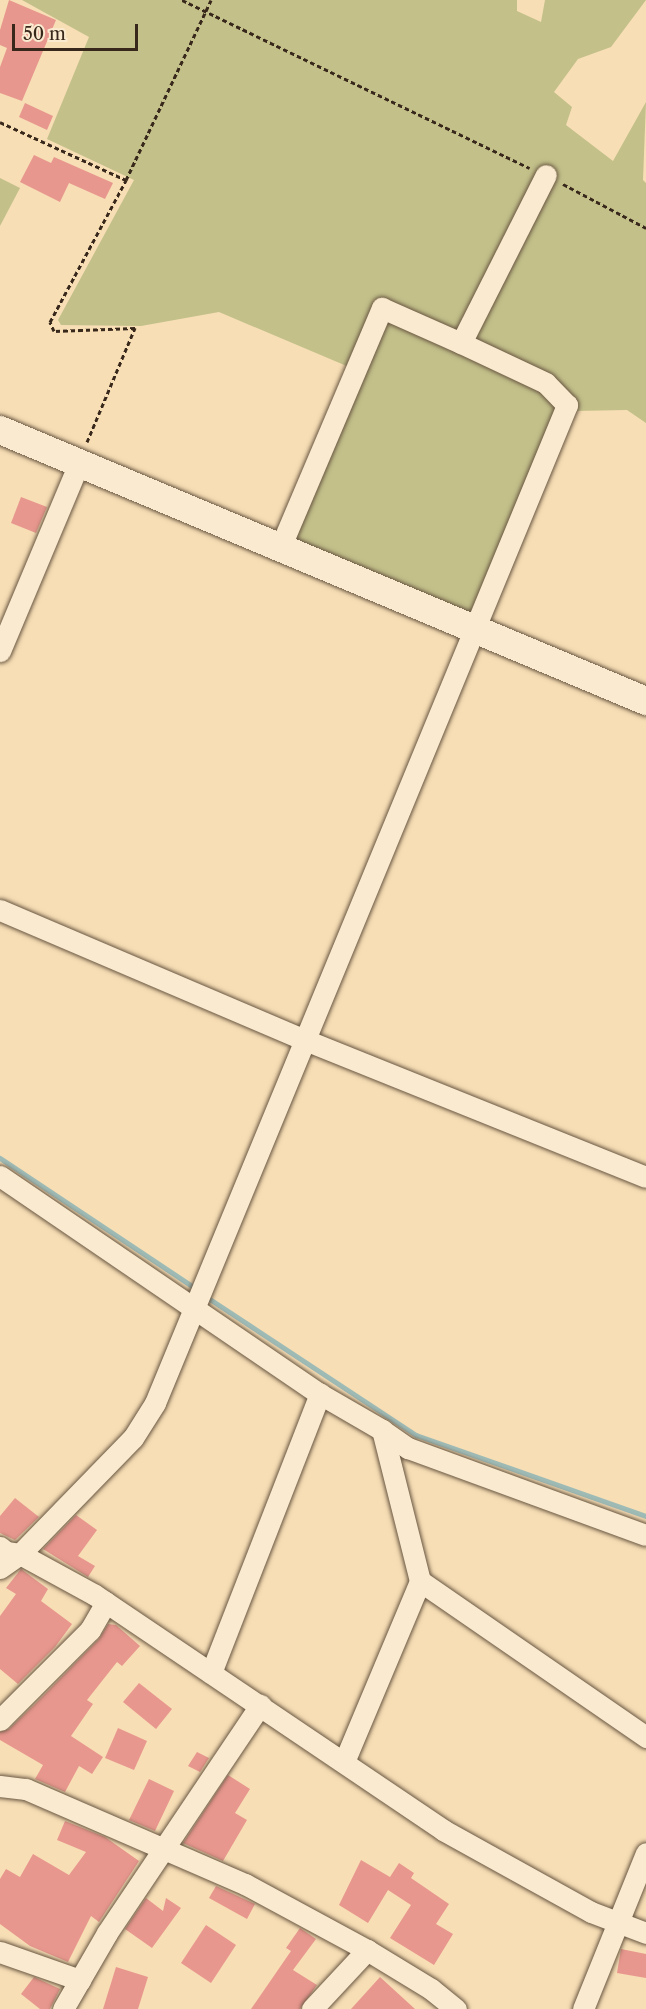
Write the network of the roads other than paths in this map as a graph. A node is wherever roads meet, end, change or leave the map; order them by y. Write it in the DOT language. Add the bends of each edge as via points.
graph roads {
  1 [pos="546,175"];
  2 [pos="461,343"];
  3 [pos="0,430"];
  4 [pos="79,463"];
  5 [pos="280,548"];
  6 [pos="472,629"];
  7 [pos="0,651"];
  8 [pos="646,701"];
  9 [pos="0,910"];
  10 [pos="305,1040"];
  11 [pos="0,1176"];
  12 [pos="646,1177"];
  13 [pos="195,1306"];
  14 [pos="320,1394"];
  15 [pos="382,1430"];
  16 [pos="646,1535"];
  17 [pos="10,1550"];
  18 [pos="0,1568"];
  19 [pos="420,1581"];
  20 [pos="106,1602"];
  21 [pos="211,1673"];
  22 [pos="260,1705"];
  23 [pos="0,1720"];
  24 [pos="646,1737"];
  25 [pos="345,1762"];
  26 [pos="0,1786"];
  27 [pos="164,1848"];
  28 [pos="646,1853"];
  29 [pos="617,1923"];
  30 [pos="646,1933"];
  31 [pos="367,1950"];
  32 [pos="0,1952"];
  33 [pos="80,1980"];
  34 [pos="63,2009"];
  35 [pos="312,2009"];
  36 [pos="456,2009"];
  37 [pos="583,2009"];
  1 -- 2 [label="street"];
  2 -- 5 [label="street" via="382,308"];
  2 -- 6 [label="street" via="546,382 567,405"];
  3 -- 4 [label="street"];
  4 -- 5 [label="street"];
  4 -- 7 [label="street"];
  5 -- 6 [label="street"];
  6 -- 8 [label="street"];
  6 -- 10 [label="street"];
  9 -- 10 [label="street"];
  10 -- 12 [label="street"];
  10 -- 13 [label="street"];
  11 -- 13 [label="street"];
  13 -- 14 [label="street"];
  13 -- 17 [label="street" via="155,1403 133,1438"];
  14 -- 15 [label="street"];
  14 -- 21 [label="street"];
  15 -- 16 [label="street" via="408,1448"];
  15 -- 19 [label="street"];
  17 -- 18 [label="street"];
  17 -- 20 [label="street"];
  19 -- 24 [label="street"];
  19 -- 25 [label="street"];
  20 -- 21 [label="street"];
  20 -- 23 [label="street" via="90,1629"];
  21 -- 22 [label="street"];
  22 -- 25 [label="street"];
  22 -- 27 [label="street"];
  25 -- 29 [label="street" via="443,1830"];
  26 -- 27 [label="street" via="26,1789"];
  27 -- 31 [label="street" via="245,1884"];
  27 -- 33 [label="street"];
  28 -- 29 [label="street"];
  29 -- 30 [label="street"];
  29 -- 37 [label="street"];
  31 -- 35 [label="street"];
  31 -- 36 [label="street"];
  32 -- 33 [label="street"];
  33 -- 34 [label="street"];
}
